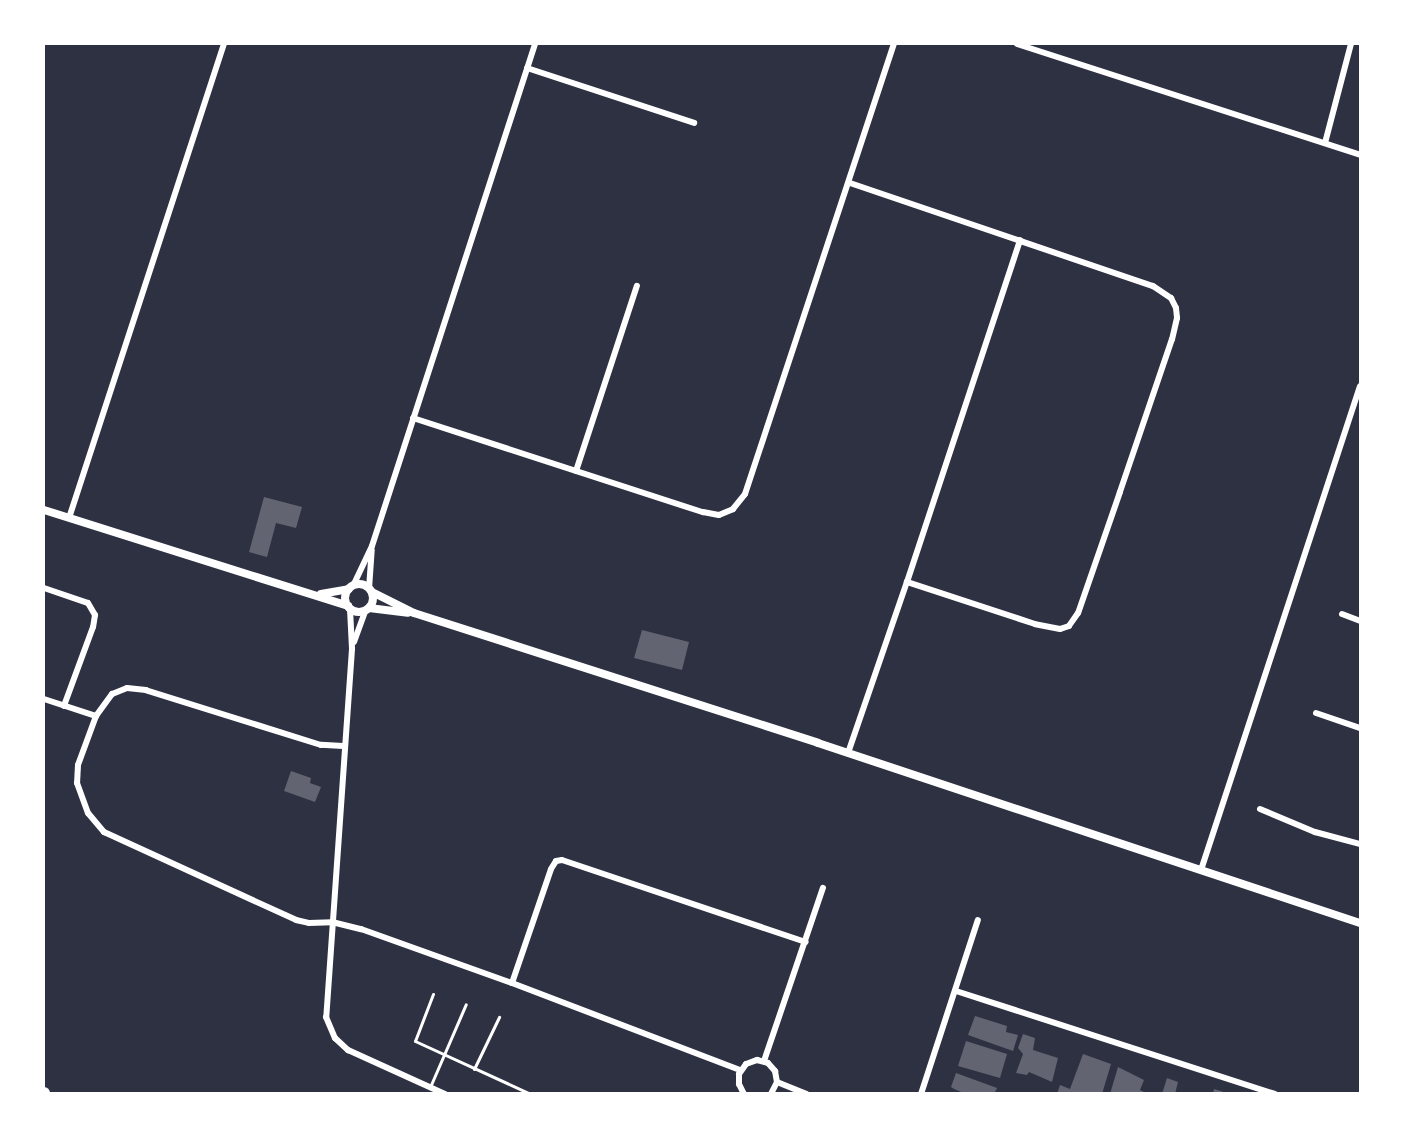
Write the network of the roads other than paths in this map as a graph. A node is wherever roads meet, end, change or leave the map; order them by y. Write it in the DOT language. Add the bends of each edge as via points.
graph roads {
  1 [pos="224,44"];
  2 [pos="535,44"];
  3 [pos="894,44"];
  4 [pos="1017,44"];
  5 [pos="1351,44"];
  6 [pos="527,68"];
  7 [pos="694,123"];
  8 [pos="1324,143"];
  9 [pos="1360,155"];
  10 [pos="850,183"];
  11 [pos="1020,240"];
  12 [pos="637,286"];
  13 [pos="1360,386"];
  14 [pos="413,418"];
  15 [pos="576,471"];
  16 [pos="44,510"];
  17 [pos="69,518"];
  18 [pos="372,546"];
  19 [pos="908,582"];
  20 [pos="351,587"];
  21 [pos="44,588"];
  22 [pos="371,590"];
  23 [pos="308,593"];
  24 [pos="349,607"];
  25 [pos="367,610"];
  26 [pos="414,613"];
  27 [pos="1342,614"];
  28 [pos="1360,621"];
  29 [pos="352,649"];
  30 [pos="44,699"];
  31 [pos="64,706"];
  32 [pos="1316,713"];
  33 [pos="96,716"];
  34 [pos="1360,728"];
  35 [pos="343,746"];
  36 [pos="848,753"];
  37 [pos="1260,809"];
  38 [pos="1360,844"];
  39 [pos="1201,870"];
  40 [pos="823,888"];
  41 [pos="978,920"];
  42 [pos="332,922"];
  43 [pos="1360,923"];
  44 [pos="806,942"];
  45 [pos="512,983"];
  46 [pos="956,991"];
  47 [pos="433,994"];
  48 [pos="466,1004"];
  49 [pos="499,1017"];
  50 [pos="444,1056"];
  51 [pos="764,1062"];
  52 [pos="474,1069"];
  53 [pos="740,1070"];
  54 [pos="777,1082"];
  55 [pos="430,1087"];
  56 [pos="440,1093"];
  57 [pos="531,1094"];
  58 [pos="744,1094"];
  59 [pos="771,1094"];
  60 [pos="807,1094"];
  61 [pos="921,1094"];
  62 [pos="1275,1094"];
  1 -- 17 [label="street"];
  2 -- 6 [label="street"];
  3 -- 10 [label="street"];
  4 -- 8 [label="street"];
  5 -- 8 [label="street"];
  6 -- 7 [label="street"];
  6 -- 14 [label="street"];
  8 -- 9 [label="street"];
  10 -- 11 [label="street"];
  10 -- 15 [label="street" via="739,504 724,514 712,514"];
  11 -- 19 [label="street"];
  11 -- 19 [label="street" via="1153,285 1174,302 1175,327 1078,613 1069,626 1060,629 1035,624"];
  12 -- 15 [label="street"];
  13 -- 39 [label="street"];
  14 -- 15 [label="street"];
  14 -- 18 [label="street"];
  16 -- 17 [label="street"];
  17 -- 23 [label="street"];
  18 -- 20 [label="street"];
  18 -- 22 [label="street"];
  19 -- 36 [label="street"];
  20 -- 22 [label="street" via="362,584"];
  20 -- 23 [label="street" via="333,594"];
  20 -- 24 [label="street" via="346,597"];
  21 -- 31 [label="street" via="88,603 95,615"];
  22 -- 25 [label="street" via="373,601"];
  22 -- 26 [label="street"];
  23 -- 24 [label="street"];
  24 -- 25 [label="street"];
  24 -- 29 [label="street"];
  25 -- 26 [label="street"];
  25 -- 29 [label="street"];
  26 -- 36 [label="street"];
  27 -- 28 [label="street"];
  29 -- 35 [label="street"];
  30 -- 31 [label="street"];
  31 -- 33 [label="street"];
  32 -- 34 [label="street"];
  33 -- 35 [label="street" via="117,691 139,688 314,743"];
  33 -- 42 [label="street" via="78,765 77,783 88,813 104,832 296,920"];
  35 -- 42 [label="street"];
  36 -- 39 [label="street"];
  37 -- 38 [label="street" via="1315,832"];
  39 -- 43 [label="street"];
  40 -- 44 [label="street"];
  41 -- 46 [label="street"];
  42 -- 45 [label="street"];
  42 -- 55 [label="street" via="326,1017 335,1038 348,1050"];
  44 -- 45 [label="street" via="562,860 556,861 551,869"];
  44 -- 51 [label="street"];
  45 -- 53 [label="street"];
  46 -- 61 [label="street"];
  46 -- 62 [label="street"];
  47 -- 50 [label="lane" via="415,1041"];
  48 -- 50 [label="lane"];
  49 -- 52 [label="lane"];
  50 -- 52 [label="lane"];
  50 -- 55 [label="lane"];
  51 -- 53 [label="street" via="750,1062"];
  51 -- 54 [label="street" via="774,1070"];
  52 -- 57 [label="lane"];
  53 -- 58 [label="street" via="738,1080"];
  54 -- 59 [label="street"];
  54 -- 60 [label="street"];
  55 -- 56 [label="street"];
}
